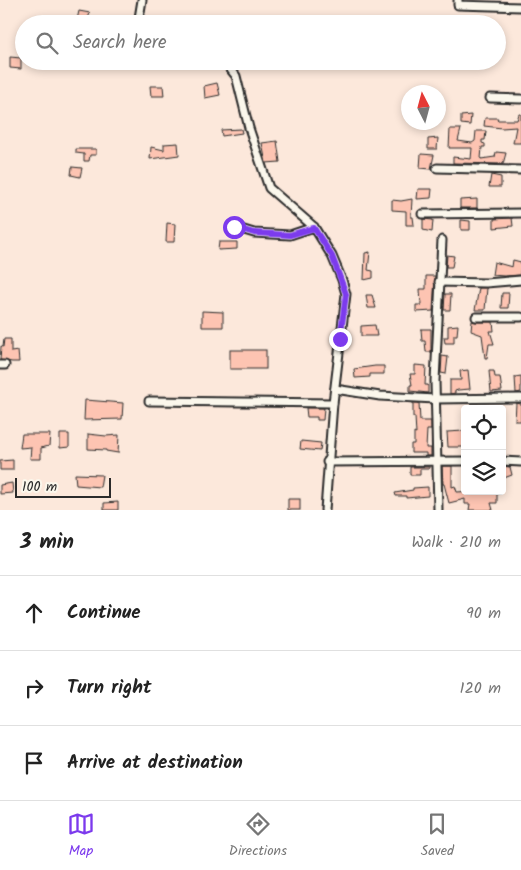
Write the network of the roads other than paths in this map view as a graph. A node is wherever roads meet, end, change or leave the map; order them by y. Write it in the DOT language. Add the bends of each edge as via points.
graph roads {
  1 [pos="142,0"];
  2 [pos="458,0"];
  3 [pos="490,3"];
  4 [pos="521,7"];
  5 [pos="140,15"];
  6 [pos="232,70"];
  7 [pos="490,98"];
  8 [pos="521,99"];
  9 [pos="437,168"];
  10 [pos="521,170"];
  11 [pos="422,214"];
  12 [pos="521,214"];
  13 [pos="234,227"];
  14 [pos="314,228"];
  15 [pos="442,240"];
  16 [pos="521,280"];
  17 [pos="439,282"];
  18 [pos="521,317"];
  19 [pos="476,318"];
  20 [pos="335,389"];
  21 [pos="521,398"];
  22 [pos="435,399"];
  23 [pos="149,400"];
  24 [pos="333,403"];
  25 [pos="437,460"];
  26 [pos="461,461"];
  27 [pos="506,461"];
  28 [pos="327,462"];
  29 [pos="521,462"];
  30 [pos="325,510"];
  31 [pos="438,510"];
  1 -- 5 [label="street"];
  2 -- 3 [label="street" via="458,5"];
  3 -- 4 [label="street"];
  6 -- 14 [label="street" via="269,188"];
  7 -- 8 [label="street"];
  9 -- 10 [label="street"];
  11 -- 12 [label="street"];
  13 -- 14 [label="street" via="254,233 290,235"];
  14 -- 20 [label="street" via="332,256 346,294"];
  15 -- 17 [label="street"];
  16 -- 17 [label="street"];
  17 -- 22 [label="street"];
  18 -- 19 [label="street"];
  20 -- 22 [label="street"];
  20 -- 24 [label="street"];
  21 -- 22 [label="street"];
  22 -- 25 [label="street"];
  23 -- 24 [label="street"];
  24 -- 28 [label="street"];
  25 -- 26 [label="street"];
  25 -- 28 [label="street"];
  25 -- 31 [label="street"];
  27 -- 29 [label="street"];
  28 -- 30 [label="street"];
}
